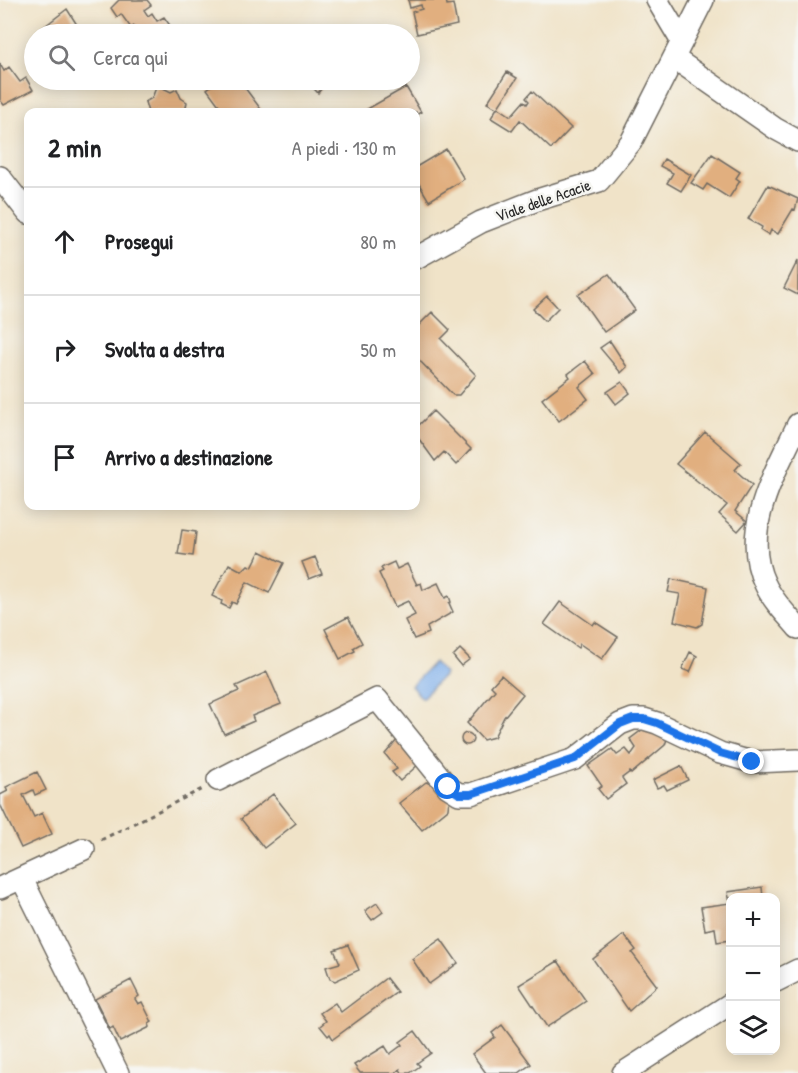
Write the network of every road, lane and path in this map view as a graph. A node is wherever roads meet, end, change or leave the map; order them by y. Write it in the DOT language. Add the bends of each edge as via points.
graph roads {
  1 [pos="657,0"];
  2 [pos="703,0"];
  3 [pos="678,50"];
  4 [pos="798,141"];
  5 [pos="0,177"];
  6 [pos="24,208"];
  7 [pos="420,256"];
  8 [pos="798,424"];
  9 [pos="798,628"];
  10 [pos="798,760"];
  11 [pos="218,780"];
  12 [pos="84,849"];
  13 [pos="22,879"];
  14 [pos="0,888"];
  15 [pos="798,970"];
  16 [pos="780,979"];
  17 [pos="726,1007"];
  18 [pos="118,1073"];
  19 [pos="623,1073"];
  1 -- 3 [label="street"];
  2 -- 3 [label="street, Viale delle Acacie"];
  3 -- 4 [label="street" via="720,90"];
  3 -- 7 [label="street, Viale delle Acacie" via="631,142 599,181 481,222"];
  5 -- 6 [label="street"];
  8 -- 9 [label="street" via="767,489 754,541 764,584"];
  10 -- 11 [label="street" via="752,762 720,753 657,723 633,719 620,724 575,759 471,794 459,794 448,787 376,699"];
  11 -- 12 [label="path"];
  12 -- 13 [label="street"];
  13 -- 14 [label="street"];
  13 -- 18 [label="street"];
  15 -- 16 [label="street"];
  17 -- 19 [label="street"];
}
